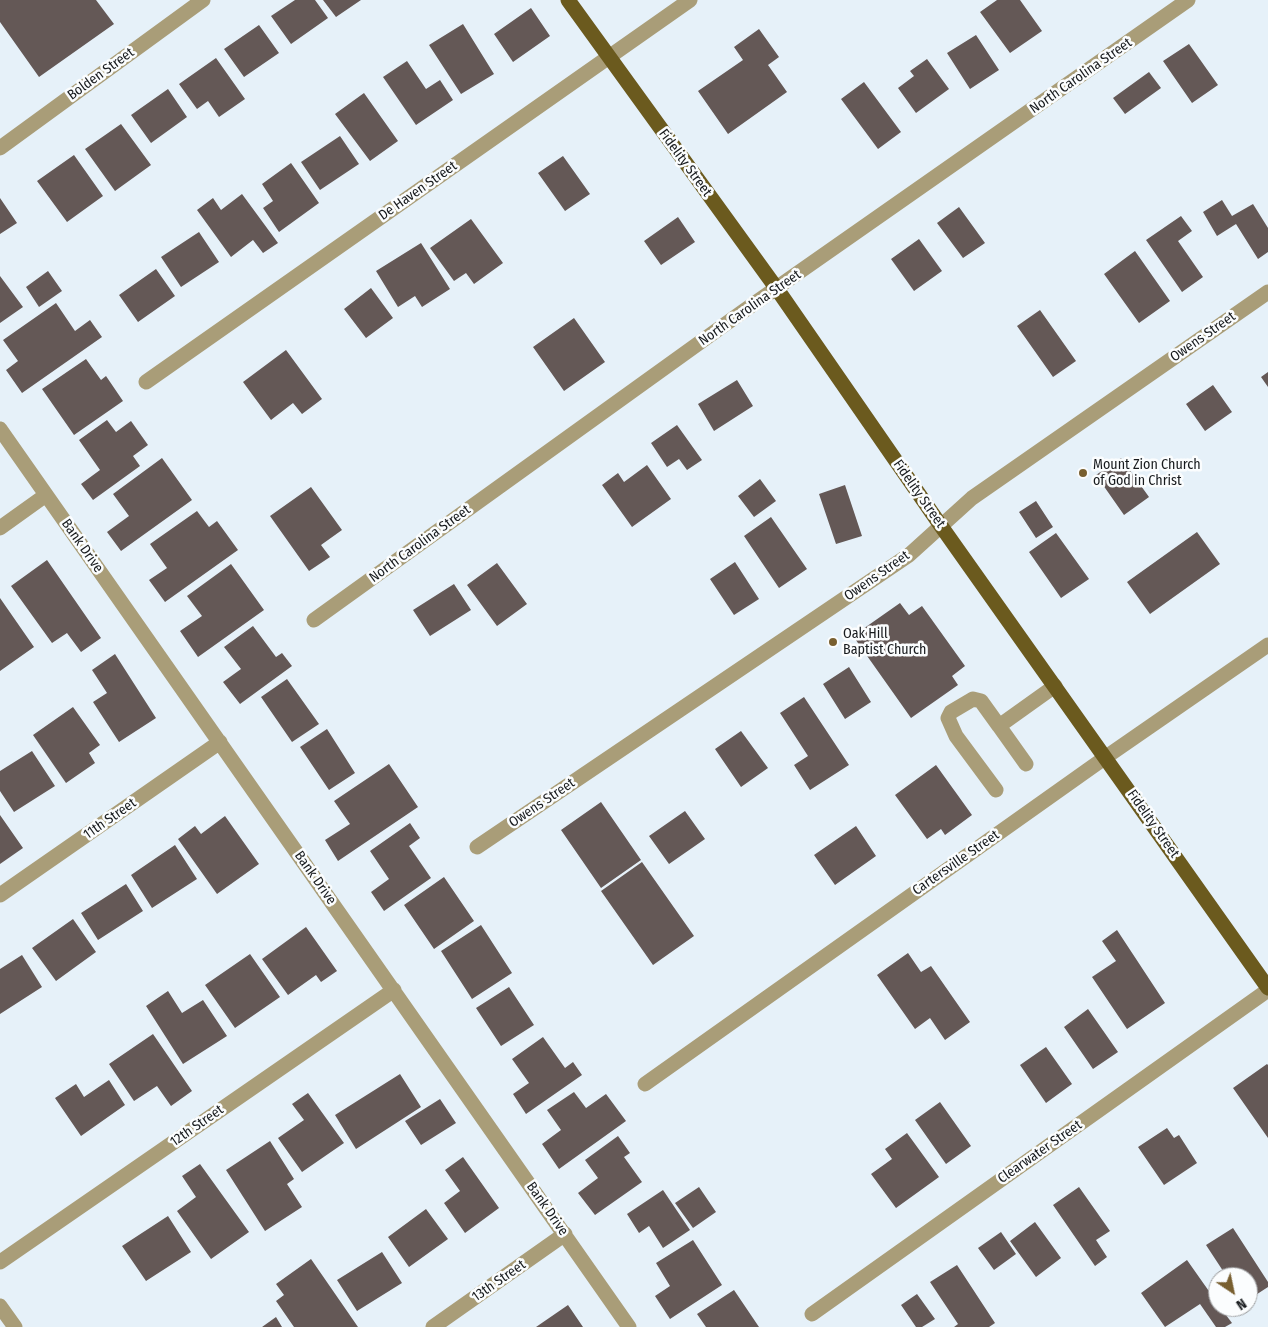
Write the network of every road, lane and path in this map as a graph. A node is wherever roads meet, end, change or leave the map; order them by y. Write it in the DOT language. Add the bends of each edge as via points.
graph roads {
  1 [pos="202,0"];
  2 [pos="568,0"];
  3 [pos="690,0"];
  4 [pos="1188,0"];
  5 [pos="609,57"];
  6 [pos="0,148"];
  7 [pos="777,289"];
  8 [pos="1268,292"];
  9 [pos="146,382"];
  10 [pos="0,429"];
  11 [pos="46,495"];
  12 [pos="941,526"];
  13 [pos="0,528"];
  14 [pos="314,620"];
  15 [pos="1268,645"];
  16 [pos="1055,686"];
  17 [pos="999,726"];
  18 [pos="220,742"];
  19 [pos="1106,757"];
  20 [pos="1026,764"];
  21 [pos="996,790"];
  22 [pos="477,847"];
  23 [pos="0,895"];
  24 [pos="1268,989"];
  25 [pos="394,990"];
  26 [pos="645,1084"];
  27 [pos="565,1234"];
  28 [pos="0,1262"];
  29 [pos="0,1306"];
  30 [pos="812,1314"];
  31 [pos="15,1327"];
  32 [pos="433,1327"];
  33 [pos="629,1327"];
  1 -- 6 [label="street, Bolden Street"];
  2 -- 5 [label="main road, Fidelity Street"];
  3 -- 5 [label="street, De Haven Street"];
  4 -- 7 [label="street, North Carolina Street"];
  5 -- 7 [label="main road, Fidelity Street"];
  5 -- 9 [label="street, De Haven Street"];
  7 -- 12 [label="main road, Fidelity Street"];
  7 -- 14 [label="street, North Carolina Street"];
  8 -- 12 [label="street, Owens Street" via="972,498"];
  10 -- 11 [label="street, Bank Drive"];
  11 -- 13 [label="street"];
  11 -- 18 [label="street, Bank Drive"];
  12 -- 16 [label="main road, Fidelity Street"];
  12 -- 22 [label="street, Owens Street" via="910,555"];
  15 -- 19 [label="street, Cartersville Street"];
  16 -- 17 [label="street"];
  16 -- 19 [label="main road, Fidelity Street"];
  17 -- 20 [label="street"];
  17 -- 21 [label="street" via="982,701 973,699 951,712 948,718 956,736"];
  18 -- 23 [label="street, 11th Street"];
  18 -- 25 [label="street, Bank Drive"];
  19 -- 24 [label="main road, Fidelity Street"];
  19 -- 26 [label="street, Cartersville Street"];
  24 -- 30 [label="street, Clearwater Street"];
  25 -- 27 [label="street, Bank Drive"];
  25 -- 28 [label="street, 12th Street"];
  27 -- 32 [label="street, 13th Street"];
  27 -- 33 [label="street, Bank Drive"];
  29 -- 31 [label="street"];
}
